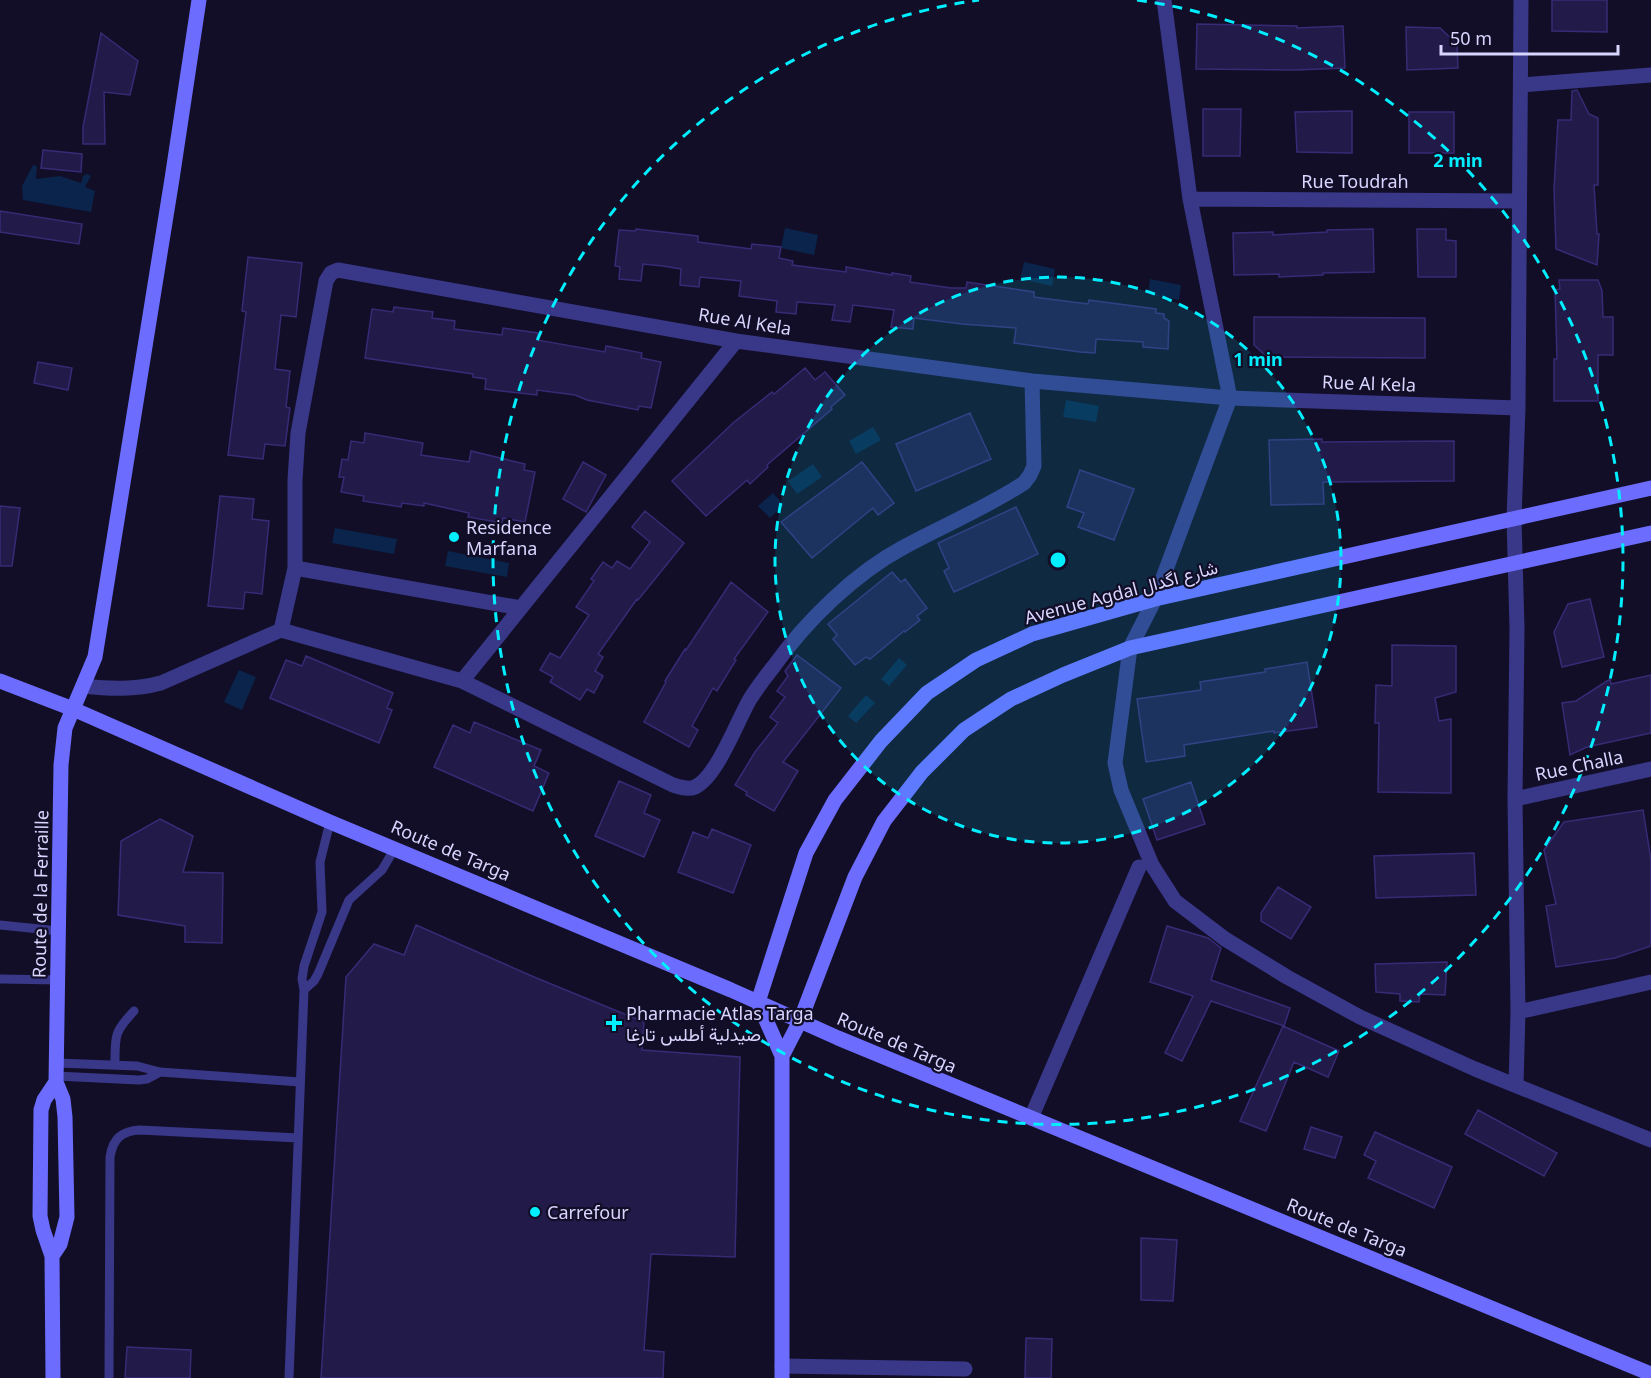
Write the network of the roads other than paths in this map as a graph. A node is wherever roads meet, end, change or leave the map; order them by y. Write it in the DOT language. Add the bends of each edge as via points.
graph roads {
  1 [pos="199,0"];
  2 [pos="1164,0"];
  3 [pos="1521,0"];
  4 [pos="1651,75"];
  5 [pos="1521,85"];
  6 [pos="1190,199"];
  7 [pos="1519,201"];
  8 [pos="736,341"];
  9 [pos="1032,381"];
  10 [pos="1230,398"];
  11 [pos="1518,408"];
  12 [pos="1651,488"];
  13 [pos="1514,519"];
  14 [pos="1651,533"];
  15 [pos="1516,563"];
  16 [pos="295,568"];
  17 [pos="1155,599"];
  18 [pos="521,608"];
  19 [pos="281,630"];
  20 [pos="1130,648"];
  21 [pos="0,681"];
  22 [pos="462,681"];
  23 [pos="82,686"];
  24 [pos="73,709"];
  25 [pos="1651,769"];
  26 [pos="1515,799"];
  27 [pos="330,822"];
  28 [pos="395,848"];
  29 [pos="1139,867"];
  30 [pos="322,912"];
  31 [pos="341,919"];
  32 [pos="0,925"];
  33 [pos="59,930"];
  34 [pos="309,952"];
  35 [pos="325,957"];
  36 [pos="0,979"];
  37 [pos="58,980"];
  38 [pos="1651,982"];
  39 [pos="304,990"];
  40 [pos="758,1002"];
  41 [pos="134,1011"];
  42 [pos="1518,1012"];
  43 [pos="800,1021"];
  44 [pos="782,1056"];
  45 [pos="116,1064"];
  46 [pos="160,1072"];
  47 [pos="56,1073"];
  48 [pos="300,1082"];
  49 [pos="1516,1085"];
  50 [pos="1031,1118"];
  51 [pos="298,1138"];
  52 [pos="1651,1140"];
  53 [pos="52,1256"];
  54 [pos="965,1369"];
  55 [pos="782,1372"];
  56 [pos="1651,1374"];
  57 [pos="53,1378"];
  58 [pos="109,1378"];
  59 [pos="289,1378"];
  1 -- 23 [label="street, Route de la Ferraille" via="95,657"];
  2 -- 6 [label="street"];
  3 -- 5 [label="street"];
  4 -- 5 [label="street"];
  5 -- 7 [label="street"];
  6 -- 7 [label="street, Rue Toudrah"];
  6 -- 10 [label="street"];
  7 -- 11 [label="street"];
  8 -- 9 [label="street, Rue Al Kela"];
  8 -- 16 [label="street, Rue Al Kela" via="339,270 331,273 326,281 298,433"];
  8 -- 18 [label="street"];
  9 -- 10 [label="street, Rue Al Kela"];
  9 -- 22 [label="street" via="1034,466 1024,483 902,548 845,589 774,664 708,778 694,787 673,784"];
  10 -- 11 [label="street, Rue Al Kela"];
  10 -- 17 [label="street"];
  11 -- 13 [label="street"];
  12 -- 13 [label="street, Avenue Agdal شارع اگدال"];
  13 -- 15 [label="street"];
  13 -- 17 [label="street, Avenue Agdal شارع اگدال"];
  14 -- 15 [label="street"];
  15 -- 20 [label="street"];
  15 -- 26 [label="street"];
  16 -- 18 [label="street"];
  16 -- 19 [label="street, Rue Al Kela"];
  17 -- 20 [label="street"];
  17 -- 40 [label="street, Avenue Agdal شارع اگدال" via="1032,634 976,660 927,693 881,741 835,800 806,853"];
  18 -- 22 [label="street"];
  19 -- 22 [label="street"];
  19 -- 23 [label="street" via="154,685 110,689"];
  20 -- 43 [label="street" via="1011,699 964,730 922,772 884,821 855,877"];
  20 -- 49 [label="street" via="1116,749 1117,776 1152,865 1176,901 1225,939 1360,1017"];
  21 -- 24 [label="street, Route de Targa"];
  23 -- 24 [label="street, Route de la Ferraille"];
  24 -- 27 [label="street, Route de Targa"];
  24 -- 33 [label="street, Route de la Ferraille" via="65,728 61,765"];
  25 -- 26 [label="street, Rue Challa"];
  26 -- 42 [label="street"];
  27 -- 28 [label="street, Route de Targa"];
  27 -- 30 [label="lane" via="320,862"];
  28 -- 31 [label="lane" via="382,870 353,895"];
  28 -- 40 [label="street, Route de Targa"];
  29 -- 50 [label="street"];
  30 -- 31 [label="lane"];
  30 -- 34 [label="lane"];
  31 -- 35 [label="lane"];
  32 -- 33 [label="lane"];
  33 -- 37 [label="street, Route de la Ferraille"];
  34 -- 35 [label="lane"];
  34 -- 39 [label="lane" via="303,974"];
  35 -- 39 [label="lane" via="314,981"];
  36 -- 37 [label="lane"];
  37 -- 47 [label="street, Route de la Ferraille"];
  38 -- 42 [label="street"];
  39 -- 48 [label="lane"];
  40 -- 43 [label="street, Route de Targa"];
  40 -- 44 [label="street"];
  41 -- 45 [label="lane" via="116,1035"];
  42 -- 49 [label="street"];
  43 -- 44 [label="street"];
  43 -- 50 [label="street, Route de Targa"];
  44 -- 55 [label="street"];
  45 -- 46 [label="lane"];
  45 -- 47 [label="lane"];
  46 -- 47 [label="lane" via="139,1080"];
  46 -- 48 [label="lane"];
  47 -- 53 [label="street, Route de la Ferraille" via="65,1117 67,1217 60,1244"];
  47 -- 53 [label="street, Route de la Ferraille" via="40,1121 40,1216"];
  48 -- 51 [label="lane"];
  49 -- 52 [label="street"];
  50 -- 56 [label="street, Route de Targa"];
  51 -- 58 [label="lane" via="129,1130 119,1136 112,1145 110,1180"];
  51 -- 59 [label="lane"];
  53 -- 57 [label="street, Route de la Ferraille"];
  54 -- 55 [label="street"];
}
